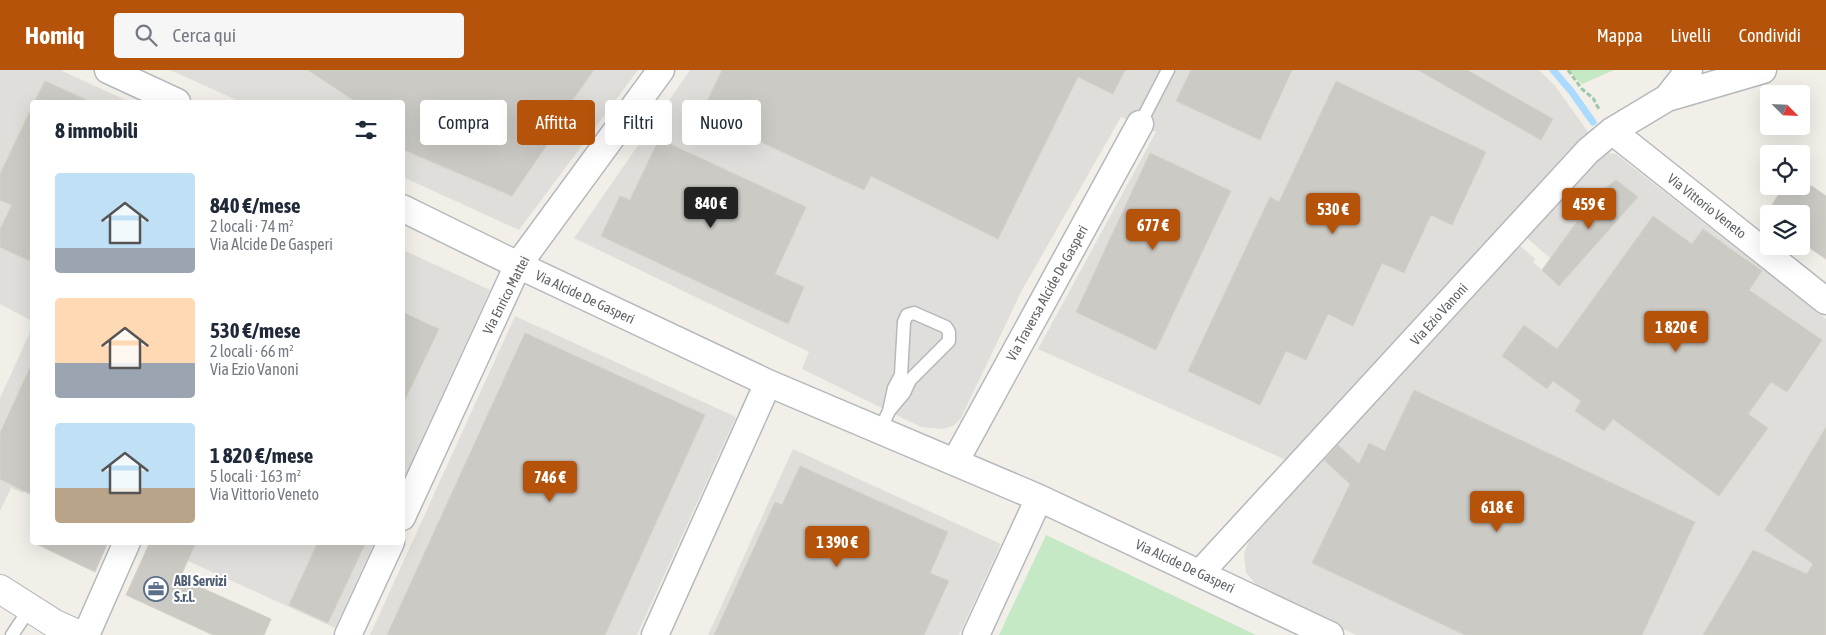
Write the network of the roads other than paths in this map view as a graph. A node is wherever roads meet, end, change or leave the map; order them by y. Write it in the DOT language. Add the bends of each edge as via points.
graph roads {
  1 [pos="108,70"];
  2 [pos="661,70"];
  3 [pos="1168,70"];
  4 [pos="1689,70"];
  5 [pos="1763,70"];
  6 [pos="1667,98"];
  7 [pos="173,100"];
  8 [pos="1140,124"];
  9 [pos="1612,131"];
  10 [pos="405,209"];
  11 [pos="518,265"];
  12 [pos="1826,301"];
  13 [pos="768,383"];
  14 [pos="885,421"];
  15 [pos="955,462"];
  16 [pos="1039,498"];
  17 [pos="405,510"];
  18 [pos="126,545"];
  19 [pos="390,545"];
  20 [pos="1200,573"];
  21 [pos="0,589"];
  22 [pos="30,608"];
  23 [pos="12,635"];
  24 [pos="80,635"];
  25 [pos="86,635"];
  26 [pos="348,635"];
  27 [pos="655,635"];
  28 [pos="976,635"];
  29 [pos="1330,635"];
  1 -- 7 [label="street"];
  2 -- 11 [label="street, Via Enrico Mattei"];
  3 -- 8 [label="lane"];
  4 -- 6 [label="street, Via Ezio Vanoni"];
  5 -- 6 [label="street"];
  6 -- 9 [label="street, Via Ezio Vanoni"];
  8 -- 15 [label="street, Via Traversa Alcide De Gasperi"];
  9 -- 12 [label="street, Via Vittorio Veneto"];
  9 -- 20 [label="street, Via Ezio Vanoni" via="1588,151"];
  10 -- 11 [label="street, Via Alcide De Gasperi"];
  11 -- 13 [label="street, Via Alcide De Gasperi"];
  11 -- 17 [label="street, Via Enrico Mattei"];
  13 -- 14 [label="street, Via Alcide De Gasperi"];
  13 -- 27 [label="street"];
  14 -- 14 [label="lane" via="910,380 949,341 946,327 914,313 907,315 901,375"];
  14 -- 15 [label="street, Via Alcide De Gasperi"];
  15 -- 16 [label="street, Via Alcide De Gasperi"];
  16 -- 20 [label="street, Via Alcide De Gasperi"];
  16 -- 28 [label="street"];
  18 -- 25 [label="street"];
  19 -- 26 [label="street"];
  20 -- 29 [label="street, Via Alcide De Gasperi"];
  21 -- 22 [label="street"];
  22 -- 23 [label="lane"];
  22 -- 24 [label="street"];
}
